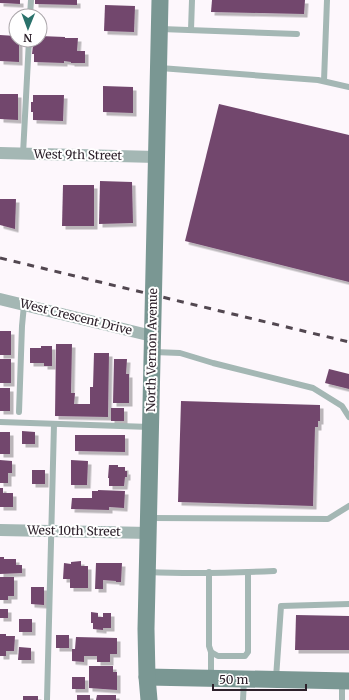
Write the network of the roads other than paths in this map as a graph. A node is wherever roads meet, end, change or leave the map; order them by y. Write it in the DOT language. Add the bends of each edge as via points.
graph roads {
  1 [pos="160,0"];
  2 [pos="192,0"];
  3 [pos="327,0"];
  4 [pos="159,29"];
  5 [pos="191,30"];
  6 [pos="297,34"];
  7 [pos="29,48"];
  8 [pos="158,68"];
  9 [pos="324,81"];
  10 [pos="349,87"];
  11 [pos="0,154"];
  12 [pos="23,154"];
  13 [pos="156,157"];
  14 [pos="0,299"];
  15 [pos="24,304"];
  16 [pos="152,344"];
  17 [pos="19,412"];
  18 [pos="349,417"];
  19 [pos="0,422"];
  20 [pos="54,424"];
  21 [pos="151,427"];
  22 [pos="349,506"];
  23 [pos="149,525"];
  24 [pos="0,530"];
  25 [pos="51,531"];
  26 [pos="274,571"];
  27 [pos="148,572"];
  28 [pos="209,572"];
  29 [pos="248,572"];
  30 [pos="349,604"];
  31 [pos="212,652"];
  32 [pos="147,677"];
  33 [pos="211,678"];
  34 [pos="244,679"];
  35 [pos="276,679"];
  36 [pos="346,681"];
  37 [pos="47,700"];
  38 [pos="149,700"];
  39 [pos="243,700"];
  40 [pos="342,700"];
  1 -- 4 [label="street, North Vernon Avenue"];
  2 -- 5 [label="lane"];
  3 -- 9 [label="lane"];
  4 -- 5 [label="lane"];
  4 -- 8 [label="street, North Vernon Avenue"];
  5 -- 6 [label="lane"];
  7 -- 12 [label="lane"];
  8 -- 9 [label="lane"];
  8 -- 13 [label="street, North Vernon Avenue"];
  9 -- 10 [label="lane"];
  11 -- 12 [label="street, West 9th Street"];
  12 -- 13 [label="street, West 9th Street"];
  13 -- 16 [label="street, North Vernon Avenue"];
  14 -- 15 [label="street, West Crescent Drive"];
  15 -- 16 [label="street, West Crescent Drive"];
  15 -- 17 [label="lane"];
  16 -- 18 [label="lane" via="213,363 313,388 342,406"];
  16 -- 21 [label="street, North Vernon Avenue"];
  19 -- 20 [label="lane"];
  20 -- 21 [label="lane"];
  20 -- 25 [label="lane"];
  21 -- 23 [label="street, North Vernon Avenue"];
  22 -- 23 [label="lane" via="328,519"];
  23 -- 25 [label="street, West 10th Street"];
  23 -- 27 [label="street, North Vernon Avenue"];
  24 -- 25 [label="street, West 10th Street"];
  25 -- 37 [label="lane"];
  26 -- 29 [label="lane"];
  27 -- 28 [label="lane"];
  27 -- 32 [label="street, North Vernon Avenue"];
  28 -- 29 [label="lane"];
  28 -- 31 [label="lane" via="209,646"];
  29 -- 31 [label="lane" via="248,652 245,656 218,656"];
  30 -- 35 [label="lane" via="281,606"];
  31 -- 33 [label="lane"];
  32 -- 33 [label="street"];
  32 -- 38 [label="street, North Vernon Avenue"];
  33 -- 34 [label="street"];
  34 -- 35 [label="street"];
  34 -- 39 [label="lane"];
  35 -- 36 [label="street"];
  36 -- 40 [label="lane"];
}
